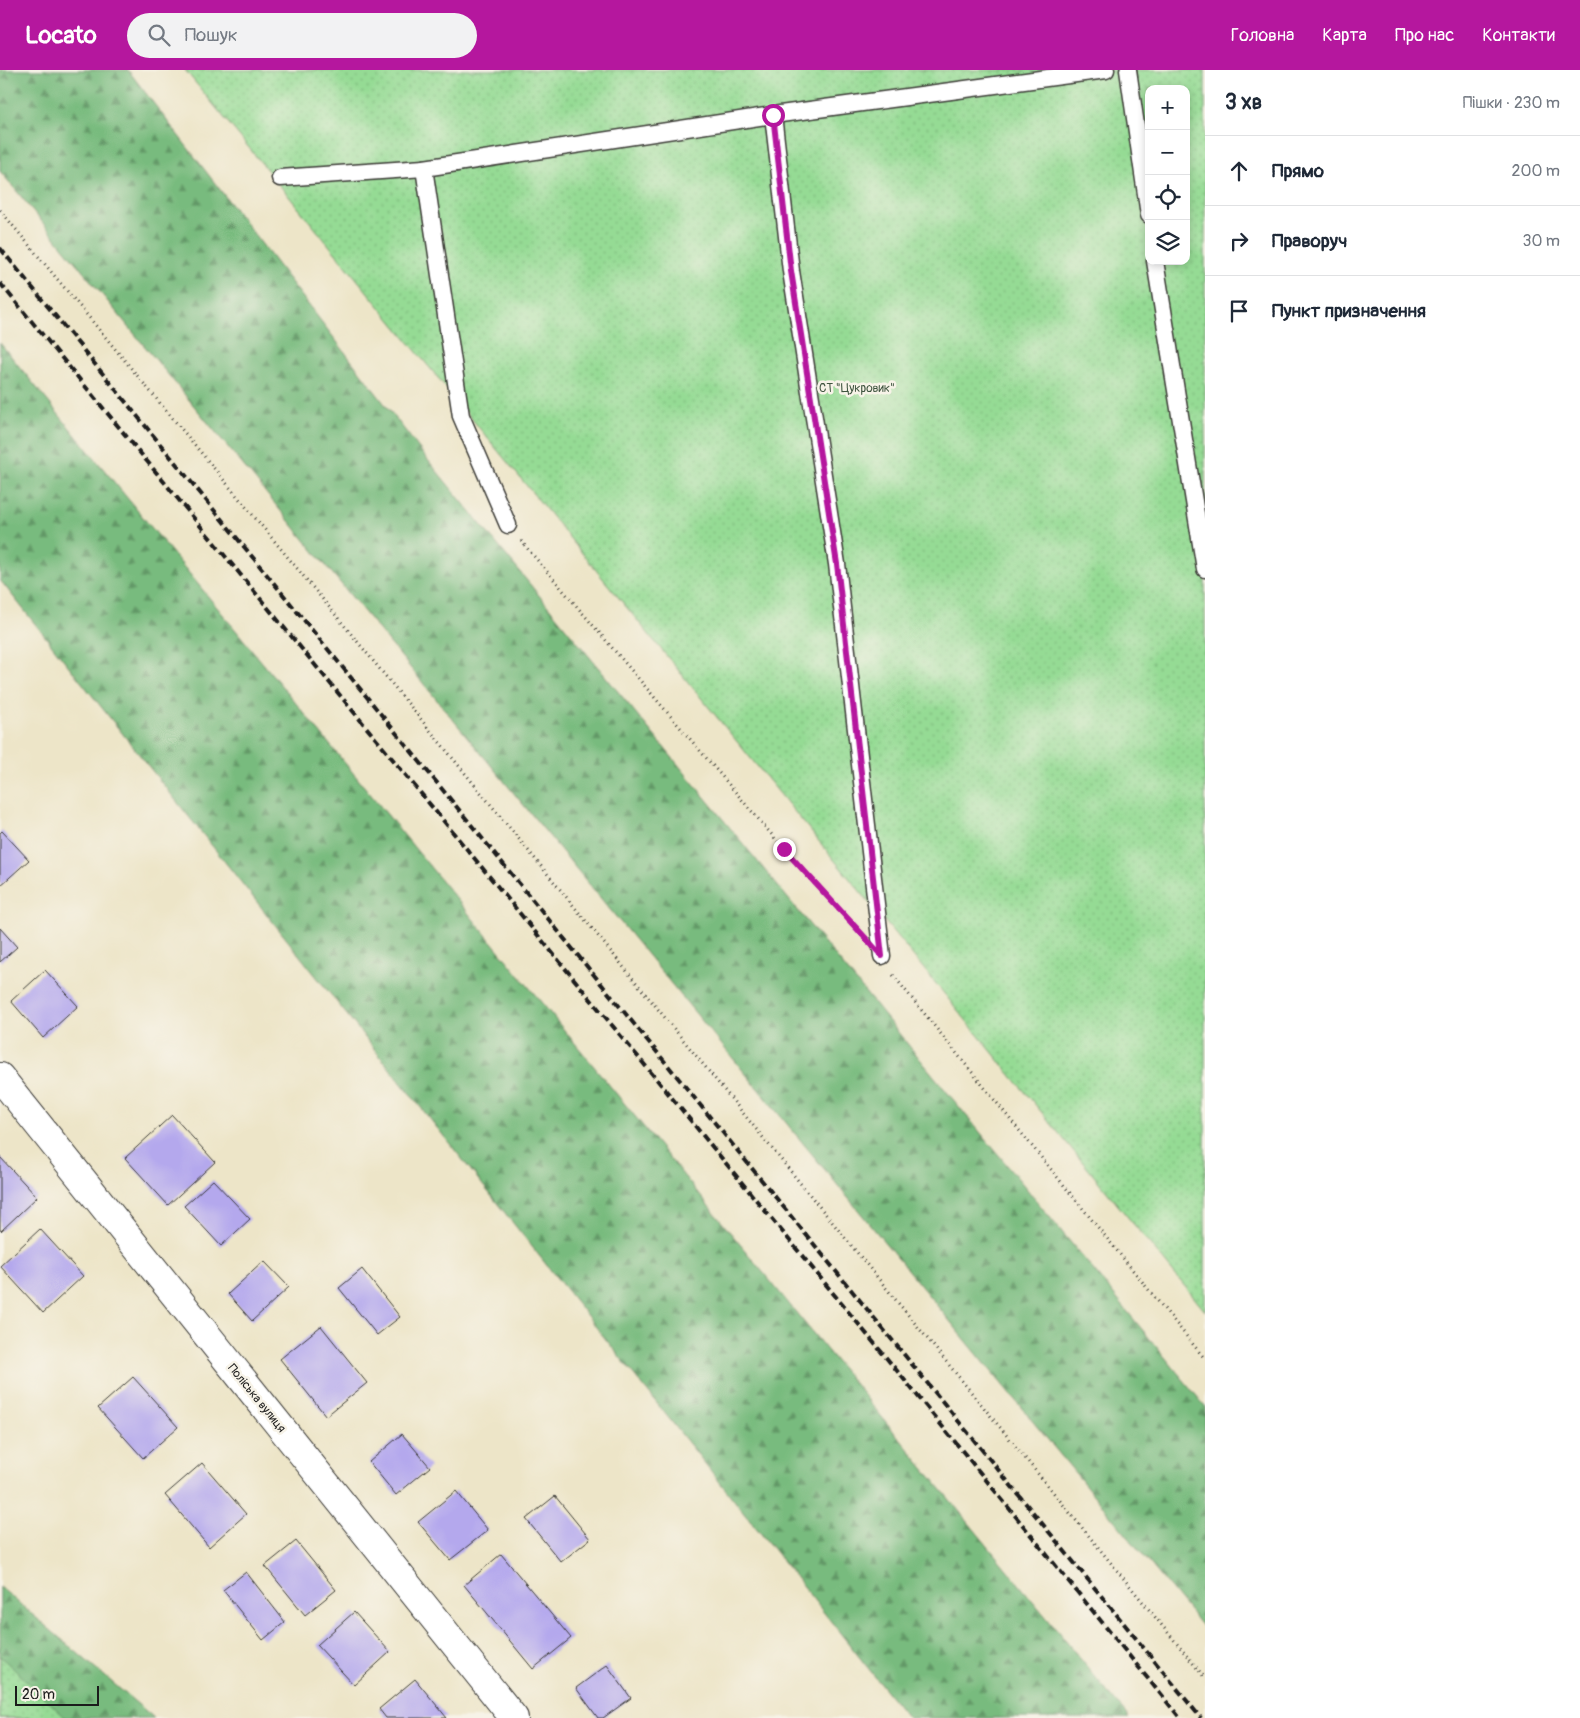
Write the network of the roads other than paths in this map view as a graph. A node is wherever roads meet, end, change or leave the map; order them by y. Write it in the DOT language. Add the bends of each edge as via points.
graph roads {
  1 [pos="1106,70"];
  2 [pos="1128,70"];
  3 [pos="773,115"];
  4 [pos="424,168"];
  5 [pos="280,178"];
  6 [pos="1145,187"];
  7 [pos="1156,265"];
  8 [pos="508,525"];
  9 [pos="1205,568"];
  10 [pos="882,956"];
  11 [pos="0,1077"];
  12 [pos="514,1718"];
  1 -- 3 [label="lane"];
  2 -- 6 [label="lane"];
  3 -- 4 [label="lane"];
  3 -- 10 [label="lane" via="791,271 837,564"];
  4 -- 5 [label="lane"];
  4 -- 8 [label="lane" via="461,416"];
  7 -- 9 [label="lane"];
  11 -- 12 [label="street, Поліська вулиця"];
}
